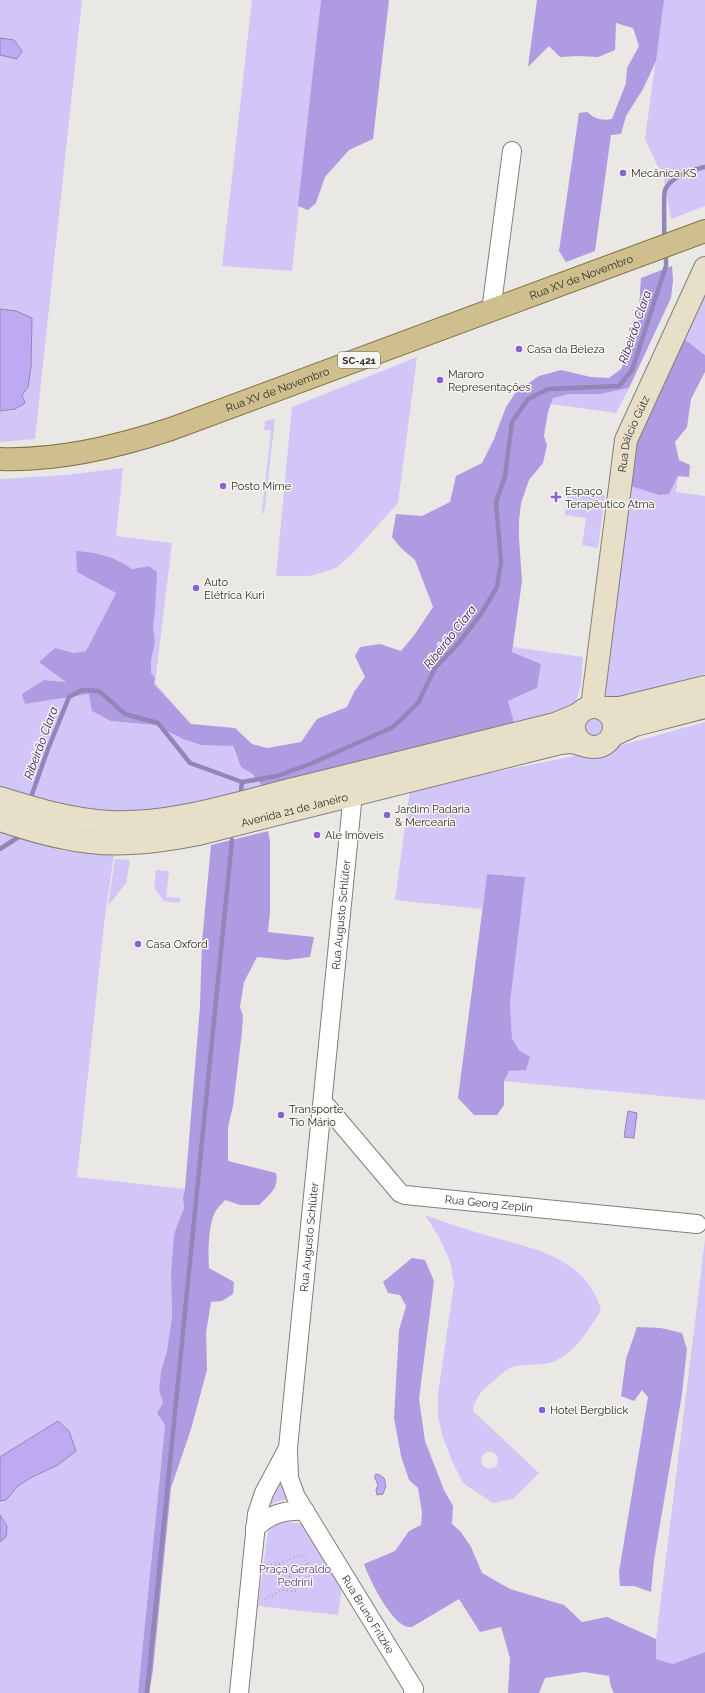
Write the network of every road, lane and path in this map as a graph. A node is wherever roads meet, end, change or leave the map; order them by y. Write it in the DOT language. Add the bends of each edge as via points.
graph roads {
  1 [pos="512,151"];
  2 [pos="705,231"];
  3 [pos="705,268"];
  4 [pos="491,311"];
  5 [pos="0,459"];
  6 [pos="705,687"];
  7 [pos="705,707"];
  8 [pos="591,709"];
  9 [pos="613,735"];
  10 [pos="586,746"];
  11 [pos="354,784"];
  12 [pos="0,798"];
  13 [pos="23,818"];
  14 [pos="149,821"];
  15 [pos="146,843"];
  16 [pos="323,1102"];
  17 [pos="697,1224"];
  18 [pos="288,1448"];
  19 [pos="305,1511"];
  20 [pos="255,1528"];
  21 [pos="251,1564"];
  22 [pos="279,1564"];
  23 [pos="312,1571"];
  24 [pos="296,1586"];
  25 [pos="296,1591"];
  26 [pos="248,1602"];
  27 [pos="419,1692"];
  28 [pos="239,1693"];
  1 -- 4 [label="street"];
  2 -- 4 [label="main road, Rua XV de Novembro / SC-421"];
  3 -- 8 [label="main road, Rua Dálcio Gütz" via="626,440"];
  4 -- 5 [label="main road, Rua XV de Novembro / SC-421" via="138,440 73,453"];
  6 -- 8 [label="main road, Avenida 21 de Janeiro" via="620,708"];
  7 -- 9 [label="main road" via="625,728"];
  8 -- 9 [label="main road" via="607,711 614,722"];
  8 -- 10 [label="main road" via="575,719 574,732"];
  8 -- 11 [label="main road, Avenida 21 de Janeiro" via="555,724"];
  9 -- 10 [label="main road" via="599,747"];
  10 -- 11 [label="main road, Avenida 21 de Janeiro" via="572,742 560,743"];
  11 -- 14 [label="main road, Avenida 21 de Janeiro"];
  11 -- 15 [label="main road, Avenida 21 de Janeiro" via="198,834"];
  11 -- 16 [label="street, Rua Augusto Schlüter"];
  12 -- 13 [label="main road, Avenida 21 de Janeiro"];
  13 -- 14 [label="main road, Avenida 21 de Janeiro"];
  13 -- 15 [label="main road, Avenida 21 de Janeiro" via="66,839"];
  14 -- 15 [label="main road"];
  16 -- 17 [label="street, Rua Georg Zeplin" via="400,1193 405,1195"];
  16 -- 18 [label="street, Rua Augusto Schlüter"];
  18 -- 19 [label="street, Rua Bruno Fritzke" via="289,1478"];
  18 -- 20 [label="street, Rua Augusto Schlüter" via="264,1493"];
  19 -- 20 [label="street" via="288,1511 272,1515"];
  19 -- 27 [label="street, Rua Bruno Fritzke"];
  20 -- 21 [label="street, Rua Augusto Schlüter"];
  21 -- 22 [label="path"];
  21 -- 26 [label="street, Rua Augusto Schlüter"];
  22 -- 23 [label="path" via="303,1554"];
  22 -- 24 [label="path"];
  25 -- 26 [label="path" via="282,1590 259,1603"];
  26 -- 28 [label="street, Rua Augusto Schlüter"];
}
